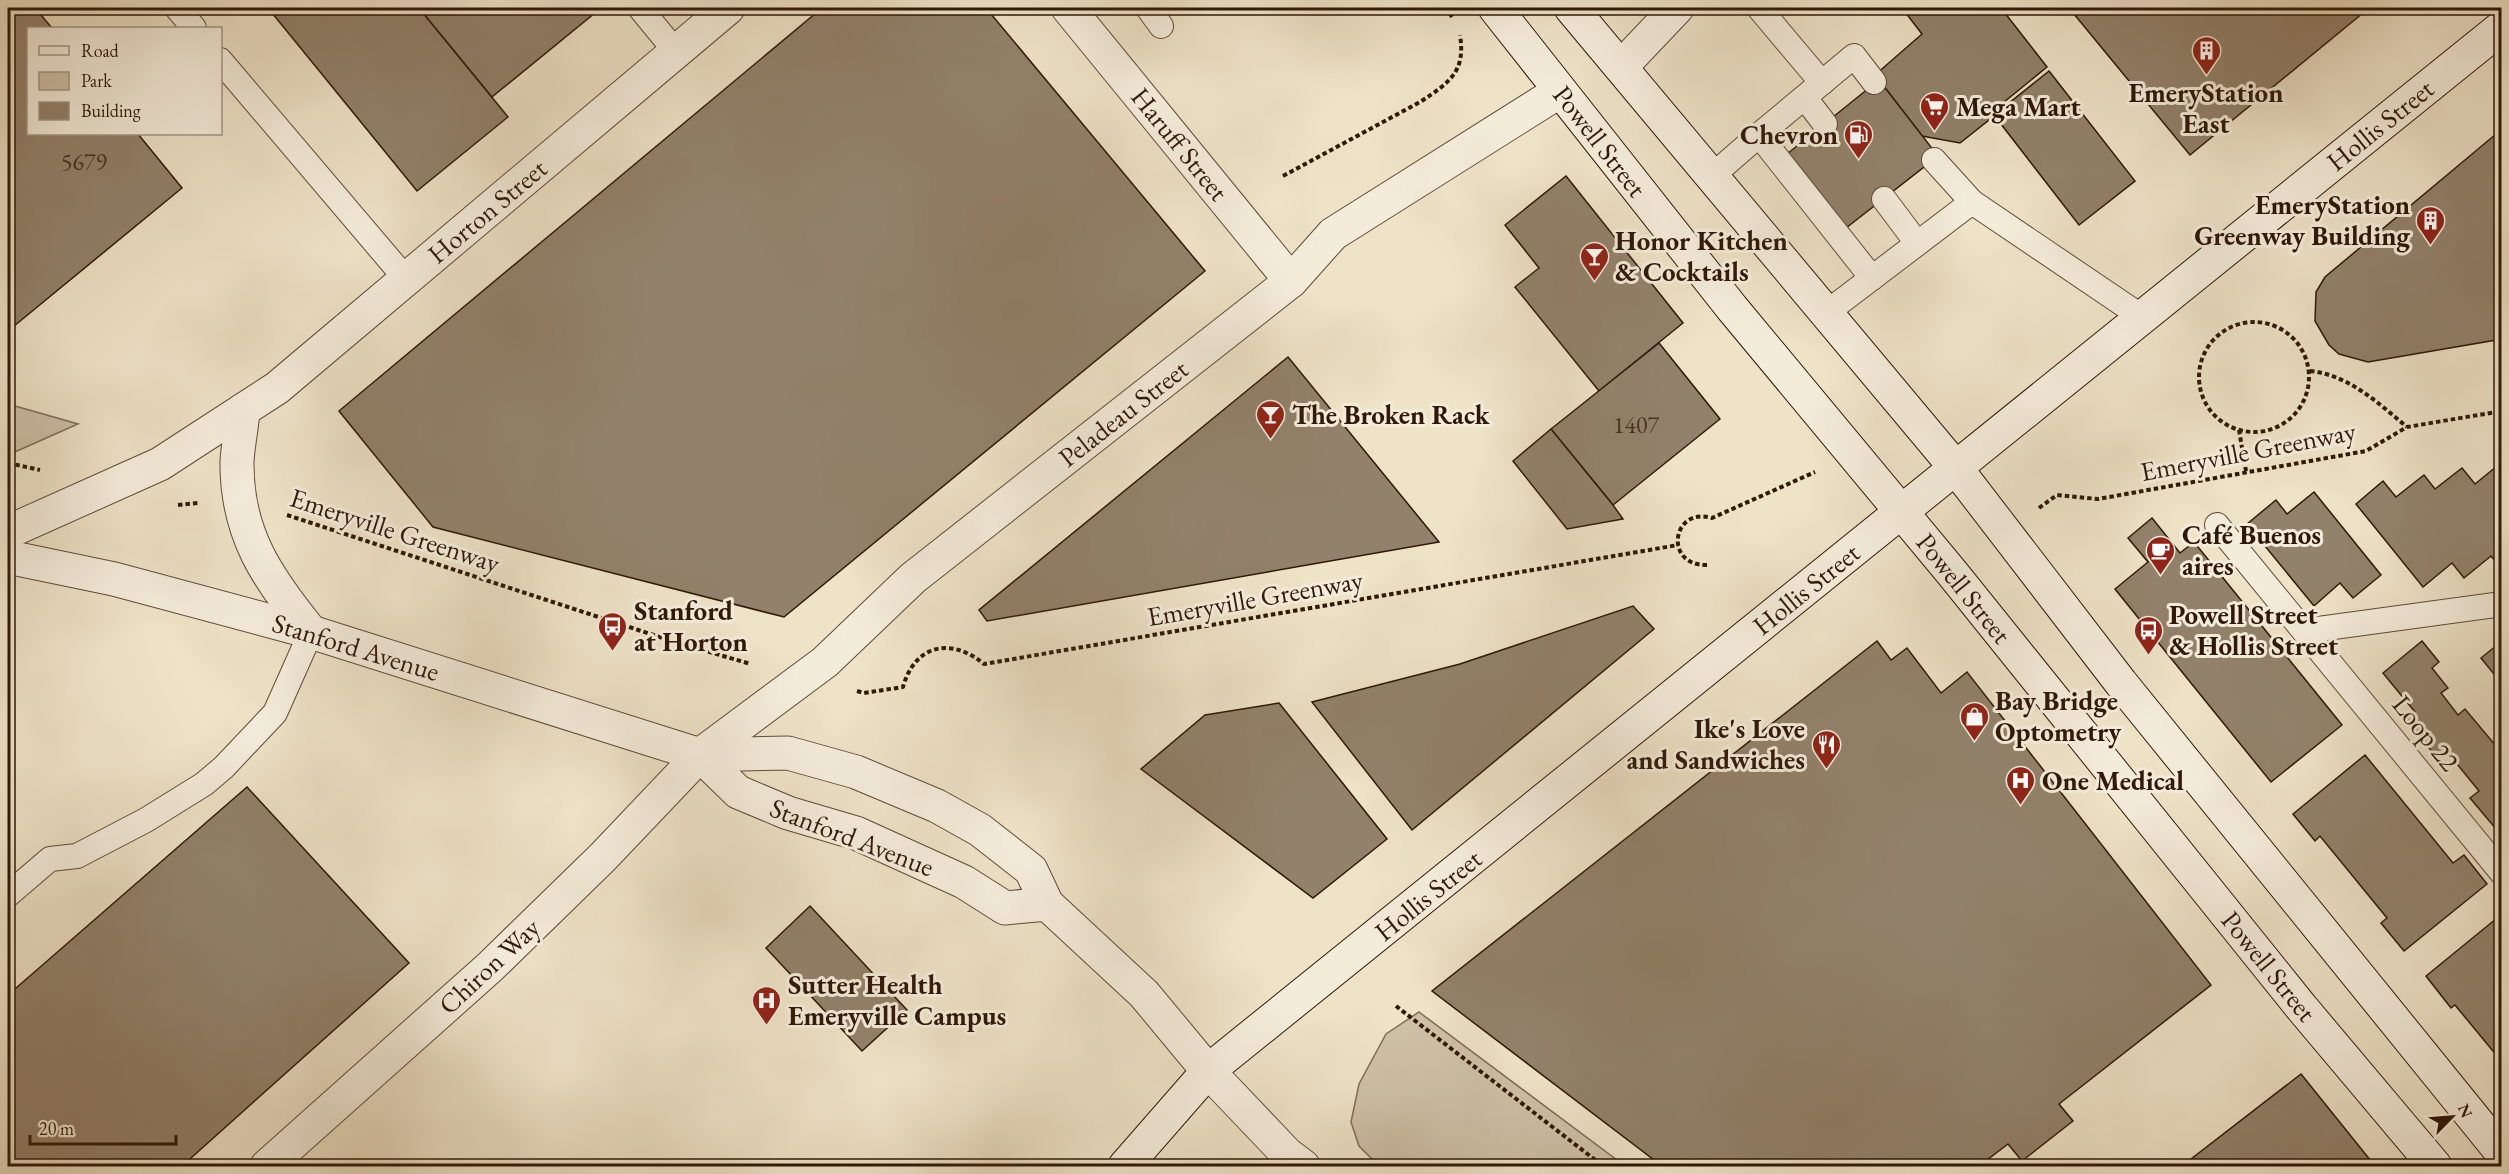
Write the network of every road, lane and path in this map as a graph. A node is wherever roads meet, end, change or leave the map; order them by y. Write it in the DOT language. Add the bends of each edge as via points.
graph roads {
  1 [pos="177,8"];
  2 [pos="640,8"];
  3 [pos="728,8"];
  4 [pos="1068,8"];
  5 [pos="1446,8"];
  6 [pos="1495,8"];
  7 [pos="1571,8"];
  8 [pos="1677,8"];
  9 [pos="1759,8"];
  10 [pos="1456,24"];
  11 [pos="193,27"];
  12 [pos="2502,27"];
  13 [pos="1459,31"];
  14 [pos="676,52"];
  15 [pos="222,62"];
  16 [pos="1621,67"];
  17 [pos="1874,82"];
  18 [pos="1814,90"];
  19 [pos="1560,91"];
  20 [pos="1825,124"];
  21 [pos="1759,135"];
  22 [pos="1934,160"];
  23 [pos="1282,176"];
  24 [pos="1712,176"];
  25 [pos="1884,199"];
  26 [pos="1972,201"];
  27 [pos="1917,243"];
  28 [pos="1872,278"];
  29 [pos="406,279"];
  30 [pos="1291,281"];
  31 [pos="1826,313"];
  32 [pos="2142,317"];
  33 [pos="2310,371"];
  34 [pos="243,410"];
  35 [pos="2502,411"];
  36 [pos="2407,427"];
  37 [pos="2239,430"];
  38 [pos="8,463"];
  39 [pos="1955,467"];
  40 [pos="51,471"];
  41 [pos="1814,471"];
  42 [pos="2246,471"];
  43 [pos="2067,495"];
  44 [pos="241,500"];
  45 [pos="176,505"];
  46 [pos="1902,512"];
  47 [pos="2217,525"];
  48 [pos="8,532"];
  49 [pos="1678,545"];
  50 [pos="8,557"];
  51 [pos="1707,566"];
  52 [pos="2502,604"];
  53 [pos="2304,631"];
  54 [pos="311,632"];
  55 [pos="760,666"];
  56 [pos="864,693"];
  57 [pos="700,755"];
  58 [pos="2502,873"];
  59 [pos="8,895"];
  60 [pos="1047,904"];
  61 [pos="1396,1006"];
  62 [pos="1208,1071"];
  63 [pos="2502,1153"];
  64 [pos="1130,1165"];
  65 [pos="267,1167"];
  66 [pos="1303,1167"];
  67 [pos="1603,1167"];
  68 [pos="2435,1167"];
  1 -- 11 [label="lane"];
  2 -- 14 [label="lane"];
  3 -- 14 [label="street, Horton Street"];
  4 -- 30 [label="street, Haruff Street"];
  5 -- 10 [label="path"];
  6 -- 19 [label="street, Powell Street"];
  7 -- 16 [label="street"];
  8 -- 16 [label="street"];
  9 -- 18 [label="lane"];
  12 -- 32 [label="street, Hollis Street"];
  13 -- 23 [label="path" via="1462,56 1449,81 1420,102"];
  14 -- 29 [label="street, Horton Street"];
  15 -- 29 [label="lane"];
  16 -- 24 [label="street"];
  17 -- 18 [label="lane" via="1854,56"];
  18 -- 20 [label="lane"];
  18 -- 21 [label="lane"];
  19 -- 30 [label="street, Peladeau Street" via="1333,234"];
  19 -- 46 [label="street, Powell Street" via="1732,308"];
  21 -- 24 [label="lane"];
  21 -- 28 [label="lane"];
  22 -- 26 [label="lane"];
  24 -- 31 [label="street"];
  25 -- 27 [label="lane"];
  26 -- 27 [label="lane"];
  26 -- 32 [label="lane"];
  27 -- 28 [label="lane"];
  28 -- 31 [label="lane"];
  29 -- 34 [label="street, Horton Street" via="276,388"];
  30 -- 57 [label="street, Peladeau Street" via="913,578 825,662"];
  31 -- 39 [label="street"];
  32 -- 39 [label="street, Hollis Street"];
  33 -- 36 [label="path" via="2356,387"];
  33 -- 37 [label="path" via="2302,404 2290,418 2275,429"];
  33 -- 37 [label="path" via="2302,349 2291,335 2274,325 2238,323 2222,331 2201,359 2200,385 2210,410"];
  34 -- 44 [label="street" via="237,459"];
  34 -- 48 [label="street, Horton Street" via="160,464"];
  35 -- 36 [label="path, Emeryville Greenway"];
  36 -- 42 [label="path, Emeryville Greenway" via="2366,451"];
  37 -- 42 [label="path"];
  38 -- 40 [label="path"];
  39 -- 46 [label="street, Hollis Street"];
  39 -- 63 [label="street" via="2121,683"];
  41 -- 49 [label="path" via="1712,518 1690,519 1679,530"];
  42 -- 43 [label="path, Emeryville Greenway" via="2098,499"];
  44 -- 45 [label="path, Emeryville Greenway"];
  44 -- 54 [label="street" via="257,558 278,592"];
  44 -- 55 [label="path, Emeryville Greenway"];
  46 -- 62 [label="street, Hollis Street"];
  46 -- 68 [label="street, Powell Street"];
  47 -- 53 [label="lane, Loop 22"];
  49 -- 51 [label="path" via="1691,563"];
  49 -- 56 [label="path, Emeryville Greenway" via="984,664 958,648 943,647 916,660 903,687"];
  50 -- 54 [label="street, Stanford Avenue" via="114,579"];
  52 -- 53 [label="lane"];
  53 -- 58 [label="lane, Loop 22"];
  54 -- 57 [label="street, Stanford Avenue"];
  54 -- 59 [label="lane" via="275,713 224,767 146,820 77,856 50,859"];
  57 -- 60 [label="street, Stanford Avenue" via="738,792 788,813 856,833 964,882 1005,908"];
  57 -- 60 [label="street, Stanford Avenue" via="788,753 856,772 938,806 980,830 1031,870"];
  57 -- 65 [label="street, Chiron Way" via="490,967"];
  60 -- 62 [label="street, Stanford Avenue" via="1144,994"];
  61 -- 67 [label="path"];
  62 -- 64 [label="street, Hollis Street"];
  62 -- 66 [label="street, Stanford Avenue"];
}
